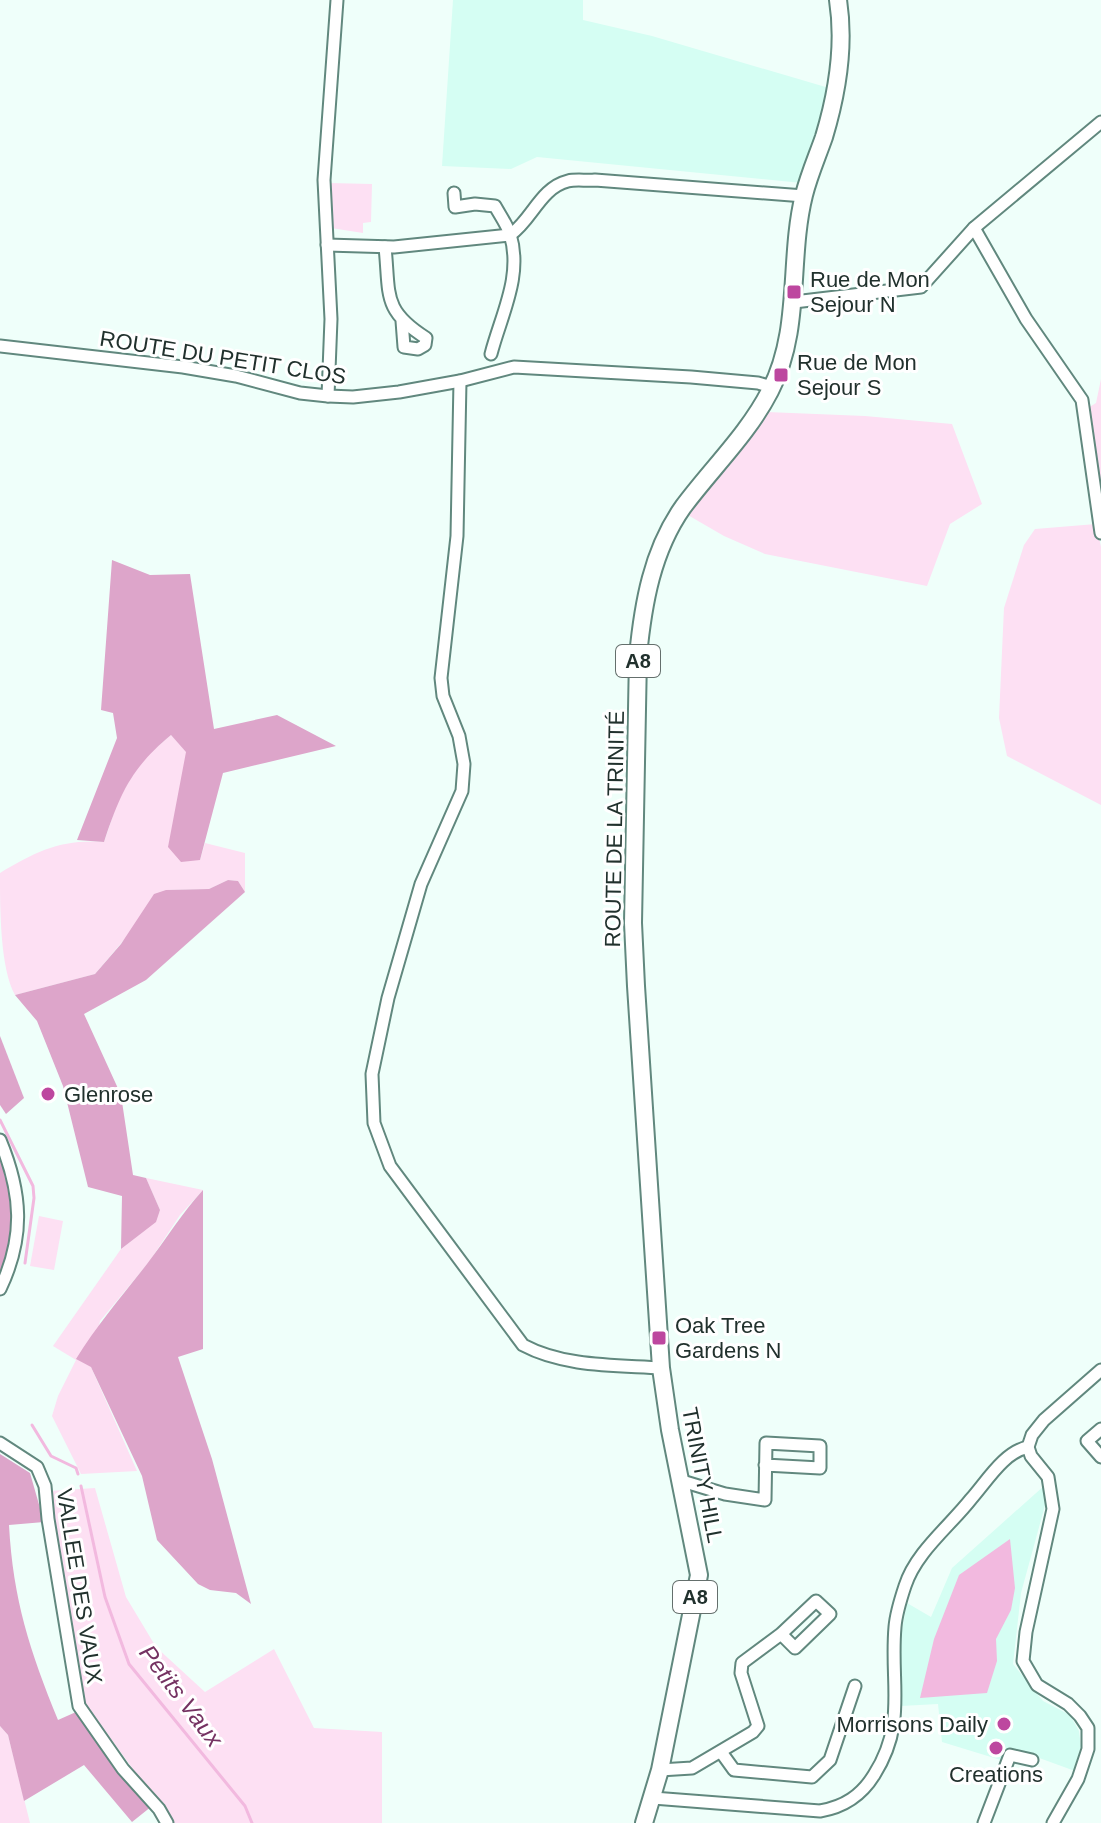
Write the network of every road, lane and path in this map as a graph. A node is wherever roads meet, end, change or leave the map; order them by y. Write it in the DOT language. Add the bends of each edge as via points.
graph roads {
  1 [pos="337,0"];
  2 [pos="838,0"];
  3 [pos="1101,122"];
  4 [pos="454,193"];
  5 [pos="804,196"];
  6 [pos="974,228"];
  7 [pos="510,235"];
  8 [pos="327,245"];
  9 [pos="385,247"];
  10 [pos="794,302"];
  11 [pos="402,321"];
  12 [pos="0,346"];
  13 [pos="491,354"];
  14 [pos="460,381"];
  15 [pos="772,387"];
  16 [pos="328,396"];
  17 [pos="1101,533"];
  18 [pos="0,1140"];
  19 [pos="0,1289"];
  20 [pos="661,1368"];
  21 [pos="1101,1371"];
  22 [pos="1101,1429"];
  23 [pos="0,1443"];
  24 [pos="1028,1447"];
  25 [pos="1101,1457"];
  26 [pos="765,1465"];
  27 [pos="682,1481"];
  28 [pos="781,1634"];
  29 [pos="855,1686"];
  30 [pos="1101,1727"];
  31 [pos="1088,1728"];
  32 [pos="721,1752"];
  33 [pos="1032,1760"];
  34 [pos="660,1770"];
  35 [pos="653,1798"];
  36 [pos="167,1823"];
  37 [pos="644,1823"];
  38 [pos="984,1823"];
  39 [pos="1053,1823"];
  1 -- 8 [label="street" via="324,180"];
  2 -- 5 [label="main road, ROUTE DE LA TRINITÉ / A8" via="835,95"];
  3 -- 6 [label="street"];
  4 -- 7 [label="street" via="455,207 495,206"];
  5 -- 7 [label="street" via="567,182 544,195"];
  5 -- 10 [label="main road, ROUTE DE LA TRINITÉ / A8"];
  6 -- 10 [label="street" via="921,287"];
  6 -- 17 [label="street" via="1026,319 1082,400"];
  7 -- 9 [label="street"];
  7 -- 13 [label="street" via="515,269"];
  8 -- 9 [label="street"];
  8 -- 16 [label="street"];
  9 -- 11 [label="street" via="392,311"];
  10 -- 15 [label="main road, ROUTE DE LA TRINITÉ / A8"];
  12 -- 16 [label="street, ROUTE DU PETIT CLOS" via="183,367"];
  14 -- 15 [label="street, ROUTE DU PETIT CLOS" via="514,367"];
  14 -- 16 [label="street, ROUTE DU PETIT CLOS" via="383,394"];
  14 -- 20 [label="street" via="457,536 441,678 459,736 462,791 421,884 388,998 372,1074 374,1123 390,1166 523,1345 543,1356"];
  15 -- 20 [label="main road, ROUTE DE LA TRINITÉ / A8" via="671,527 642,613 633,924"];
  18 -- 19 [label="street" via="20,1212 12,1264"];
  20 -- 27 [label="main road, TRINITY HILL / A8"];
  21 -- 24 [label="street" via="1044,1420"];
  22 -- 25 [label="street" via="1087,1441"];
  23 -- 36 [label="street, VALLEE DES VAUX" via="37,1467 45,1486 79,1706"];
  24 -- 31 [label="street" via="1048,1477 1053,1509 1023,1661 1037,1685 1068,1704"];
  24 -- 35 [label="street" via="1016,1449 994,1471 916,1563 905,1585 894,1625 893,1734 881,1765 853,1800 820,1811"];
  26 -- 26 [label="street" via="766,1443 820,1446 820,1468"];
  26 -- 27 [label="street" via="765,1500"];
  27 -- 34 [label="main road, TRINITY HILL / A8" via="699,1575"];
  28 -- 32 [label="street" via="742,1663 758,1726"];
  29 -- 32 [label="street" via="830,1760 812,1777 734,1770"];
  30 -- 31 [label="street"];
  31 -- 39 [label="street" via="1088,1749 1078,1779"];
  32 -- 34 [label="street" via="692,1768"];
  33 -- 38 [label="street" via="1010,1755"];
  34 -- 35 [label="main road, TRINITY HILL / A8"];
  35 -- 37 [label="main road, TRINITY HILL / A8"];
}
